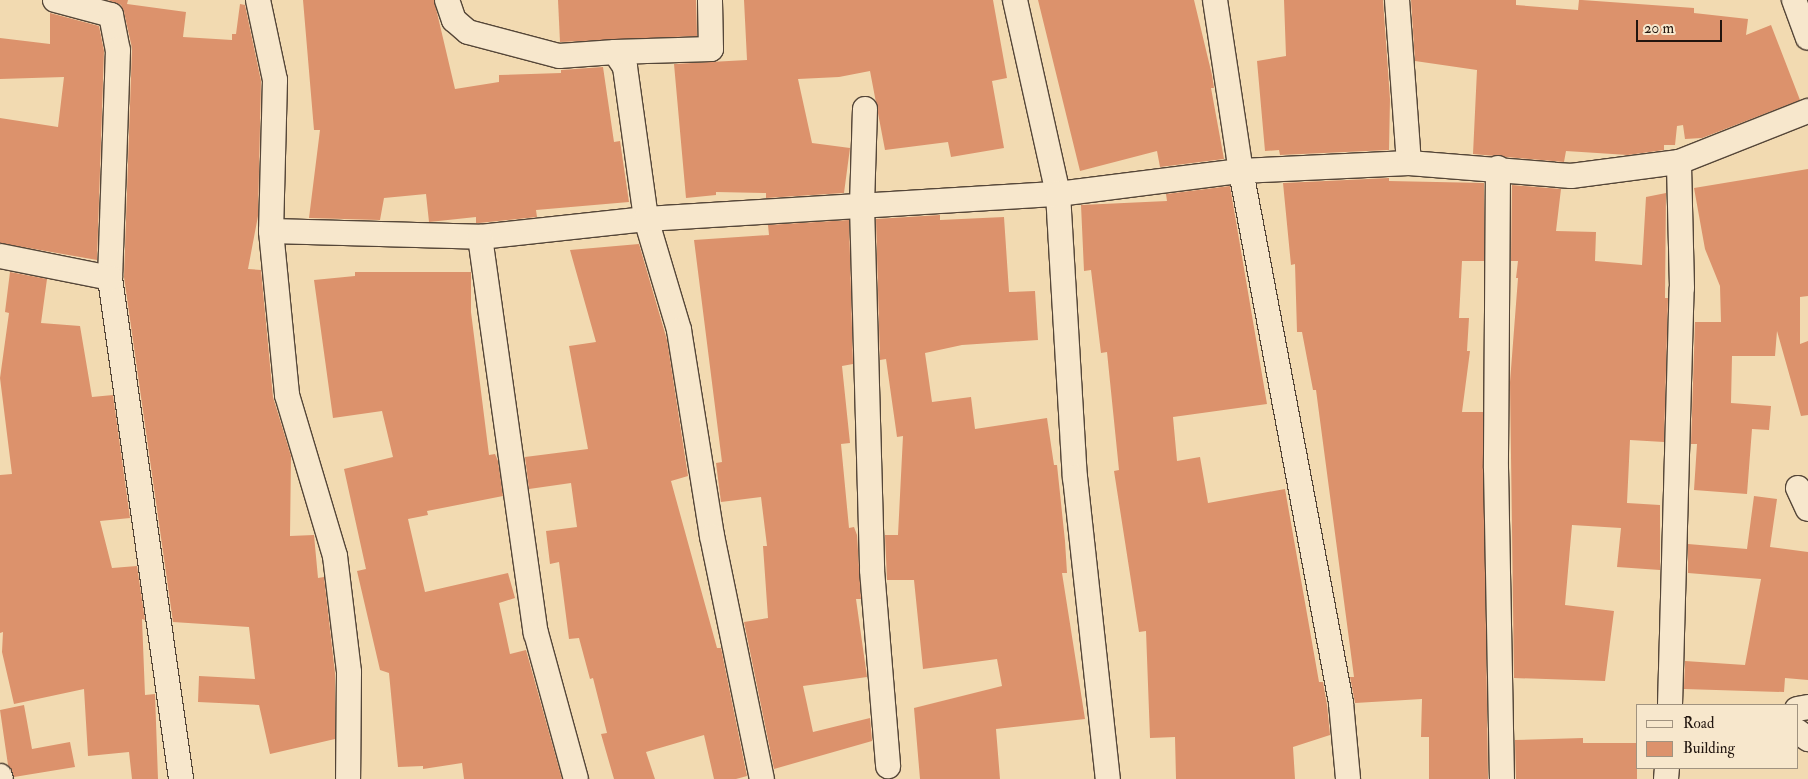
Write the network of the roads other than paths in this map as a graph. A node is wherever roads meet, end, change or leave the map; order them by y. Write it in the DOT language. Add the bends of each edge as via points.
graph roads {
  1 [pos="55,0"];
  2 [pos="258,0"];
  3 [pos="447,0"];
  4 [pos="710,0"];
  5 [pos="1015,0"];
  6 [pos="1214,0"];
  7 [pos="1397,0"];
  8 [pos="1794,0"];
  9 [pos="1808,38"];
  10 [pos="615,52"];
  11 [pos="865,109"];
  12 [pos="1808,111"];
  13 [pos="1678,162"];
  14 [pos="1409,163"];
  15 [pos="1498,168"];
  16 [pos="1241,171"];
  17 [pos="1058,194"];
  18 [pos="862,206"];
  19 [pos="646,219"];
  20 [pos="271,231"];
  21 [pos="480,237"];
  22 [pos="0,256"];
  23 [pos="110,278"];
  24 [pos="1798,488"];
  25 [pos="1808,509"];
  26 [pos="1670,704"];
  27 [pos="888,766"];
  28 [pos="181,779"];
  29 [pos="348,779"];
  30 [pos="576,779"];
  31 [pos="762,779"];
  32 [pos="1108,779"];
  33 [pos="1348,779"];
  34 [pos="1502,779"];
  1 -- 23 [label="street" via="111,15 118,50"];
  2 -- 20 [label="street" via="275,80"];
  3 -- 10 [label="street" via="454,20 468,32 559,56"];
  4 -- 10 [label="street" via="712,49"];
  5 -- 17 [label="street"];
  6 -- 16 [label="street"];
  7 -- 14 [label="street"];
  8 -- 9 [label="street"];
  10 -- 19 [label="street" via="625,67"];
  11 -- 18 [label="street"];
  12 -- 13 [label="street"];
  13 -- 15 [label="street" via="1572,176"];
  13 -- 26 [label="street" via="1682,288"];
  14 -- 15 [label="street"];
  14 -- 16 [label="street"];
  15 -- 34 [label="street" via="1496,468"];
  16 -- 17 [label="street"];
  16 -- 33 [label="street" via="1341,703"];
  17 -- 18 [label="street"];
  17 -- 32 [label="street" via="1075,477"];
  18 -- 19 [label="street"];
  18 -- 27 [label="street" via="872,570"];
  19 -- 21 [label="street"];
  19 -- 31 [label="street" via="679,330 712,536"];
  20 -- 21 [label="street"];
  20 -- 29 [label="street" via="287,395 335,556 349,672"];
  21 -- 30 [label="street" via="536,633"];
  22 -- 23 [label="street"];
  23 -- 28 [label="street"];
  24 -- 25 [label="street"];
}
